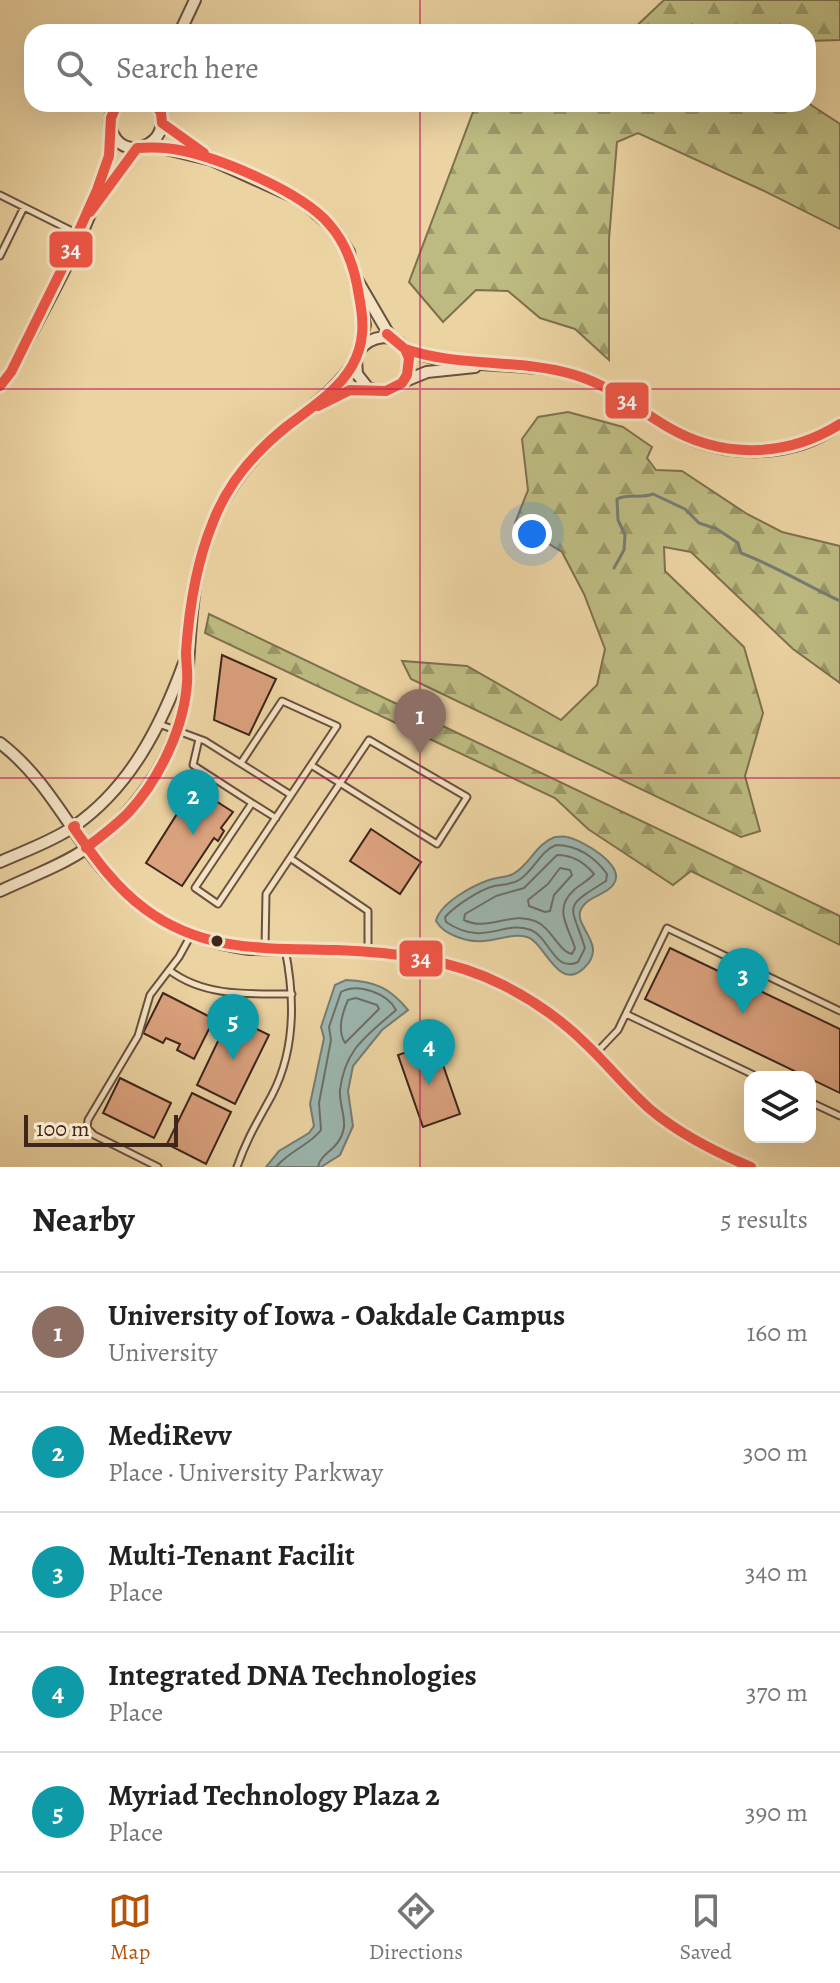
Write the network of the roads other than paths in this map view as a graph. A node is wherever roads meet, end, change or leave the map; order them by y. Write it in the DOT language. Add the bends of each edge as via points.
graph roads {
  1 [pos="195,0"];
  2 [pos="184,24"];
  3 [pos="112,112"];
  4 [pos="159,112"];
  5 [pos="161,112"];
  6 [pos="112,132"];
  7 [pos="149,145"];
  8 [pos="137,148"];
  9 [pos="212,160"];
  10 [pos="0,195"];
  11 [pos="24,207"];
  12 [pos="90,212"];
  13 [pos="80,235"];
  14 [pos="0,256"];
  15 [pos="356,277"];
  16 [pos="391,338"];
  17 [pos="405,349"];
  18 [pos="358,354"];
  19 [pos="487,365"];
  20 [pos="403,382"];
  21 [pos="0,386"];
  22 [pos="372,389"];
  23 [pos="312,409"];
  24 [pos="840,424"];
  25 [pos="186,656"];
  26 [pos="158,723"];
  27 [pos="175,729"];
  28 [pos="199,739"];
  29 [pos="0,743"];
  30 [pos="241,763"];
  31 [pos="311,765"];
  32 [pos="340,783"];
  33 [pos="291,795"];
  34 [pos="252,803"];
  35 [pos="276,818"];
  36 [pos="73,827"];
  37 [pos="86,848"];
  38 [pos="290,858"];
  39 [pos="0,862"];
  40 [pos="0,891"];
  41 [pos="191,935"];
  42 [pos="265,949"];
  43 [pos="285,949"];
  44 [pos="368,952"];
  45 [pos="169,970"];
  46 [pos="292,994"];
  47 [pos="840,1011"];
  48 [pos="626,1014"];
  49 [pos="595,1054"];
  50 [pos="745,1071"];
  51 [pos="816,1105"];
  52 [pos="840,1116"];
  53 [pos="158,1167"];
  54 [pos="237,1167"];
  55 [pos="751,1167"];
  1 -- 2 [label="street"];
  3 -- 6 [label="street"];
  4 -- 7 [label="street" via="160,131"];
  5 -- 9 [label="street"];
  6 -- 8 [label="street" via="122,144"];
  6 -- 12 [label="street" via="110,155"];
  7 -- 8 [label="street"];
  7 -- 9 [label="street"];
  8 -- 12 [label="street"];
  9 -- 15 [label="street" via="301,200 335,230"];
  10 -- 11 [label="lane"];
  11 -- 13 [label="lane"];
  11 -- 14 [label="lane"];
  12 -- 13 [label="street"];
  13 -- 21 [label="street"];
  15 -- 16 [label="street"];
  15 -- 18 [label="street" via="365,325"];
  16 -- 17 [label="street"];
  16 -- 18 [label="street" via="373,338"];
  17 -- 19 [label="street"];
  17 -- 20 [label="street" via="409,367"];
  18 -- 22 [label="street" via="357,374"];
  18 -- 23 [label="street" via="344,379"];
  19 -- 20 [label="street" via="427,372"];
  19 -- 24 [label="street" via="577,375 623,397 677,433 718,448 785,448"];
  20 -- 22 [label="street" via="386,391"];
  22 -- 23 [label="street" via="350,390"];
  23 -- 25 [label="street" via="253,459 215,517 199,561"];
  25 -- 26 [label="street"];
  25 -- 27 [label="street" via="187,680"];
  26 -- 27 [label="lane"];
  26 -- 36 [label="street" via="115,791"];
  27 -- 28 [label="lane"];
  27 -- 37 [label="street" via="144,793"];
  28 -- 30 [label="lane"];
  28 -- 34 [label="lane" via="193,765"];
  29 -- 36 [label="street" via="30,770"];
  30 -- 31 [label="lane" via="282,701 337,726"];
  30 -- 33 [label="lane"];
  31 -- 32 [label="lane"];
  31 -- 33 [label="lane"];
  32 -- 32 [label="lane" via="437,844 467,797 369,740"];
  32 -- 38 [label="lane"];
  33 -- 35 [label="lane"];
  34 -- 35 [label="lane"];
  34 -- 35 [label="lane" via="195,888 218,904"];
  36 -- 37 [label="street"];
  36 -- 39 [label="street"];
  37 -- 40 [label="street"];
  37 -- 41 [label="street" via="128,896 162,922"];
  38 -- 42 [label="lane" via="266,894"];
  38 -- 44 [label="lane" via="368,911"];
  41 -- 42 [label="street"];
  41 -- 45 [label="lane"];
  42 -- 43 [label="street"];
  43 -- 44 [label="street"];
  43 -- 46 [label="lane"];
  44 -- 49 [label="street" via="428,958 485,976 560,1021"];
  45 -- 46 [label="lane" via="213,990"];
  45 -- 53 [label="lane" via="150,995 138,1036 92,1108 87,1128"];
  46 -- 54 [label="lane" via="284,1065"];
  47 -- 48 [label="lane" via="667,928"];
  48 -- 49 [label="lane"];
  48 -- 50 [label="lane"];
  49 -- 55 [label="street" via="675,1129"];
  51 -- 52 [label="lane"];
}
